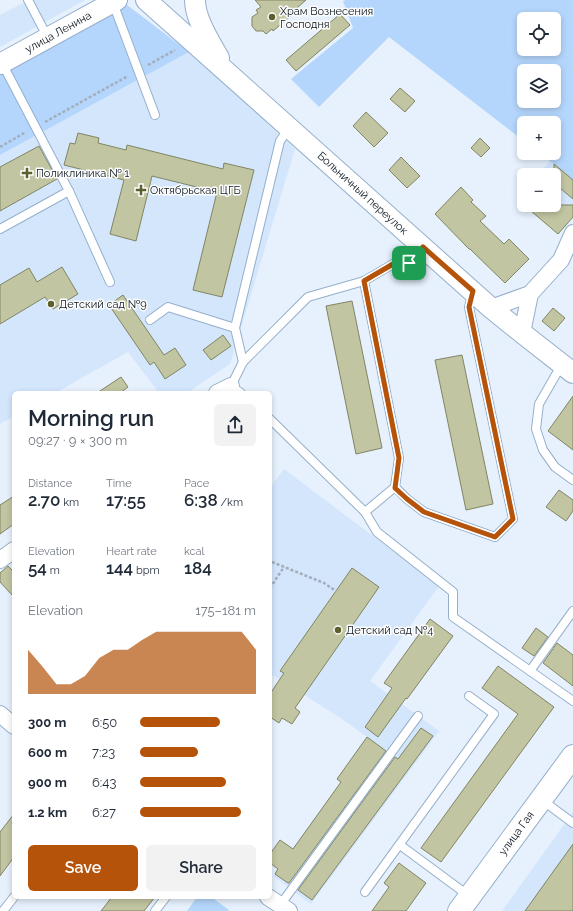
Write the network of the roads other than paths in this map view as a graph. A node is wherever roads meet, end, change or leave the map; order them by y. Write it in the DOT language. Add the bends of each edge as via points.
graph roads {
  1 [pos="28,0"];
  2 [pos="146,0"];
  3 [pos="195,0"];
  4 [pos="115,1"];
  5 [pos="48,38"];
  6 [pos="1,63"];
  7 [pos="228,73"];
  8 [pos="155,115"];
  9 [pos="289,128"];
  10 [pos="69,191"];
  11 [pos="0,229"];
  12 [pos="573,233"];
  13 [pos="423,247"];
  14 [pos="364,281"];
  15 [pos="110,282"];
  16 [pos="473,291"];
  17 [pos="530,294"];
  18 [pos="491,308"];
  19 [pos="150,320"];
  20 [pos="235,328"];
  21 [pos="522,334"];
  22 [pos="243,362"];
  23 [pos="567,369"];
  24 [pos="230,391"];
  25 [pos="272,421"];
  26 [pos="573,480"];
  27 [pos="395,488"];
  28 [pos="365,512"];
  29 [pos="12,551"];
  30 [pos="0,560"];
  31 [pos="573,611"];
  32 [pos="530,671"];
  33 [pos="469,696"];
  34 [pos="573,701"];
  35 [pos="0,714"];
  36 [pos="418,716"];
  37 [pos="12,724"];
  38 [pos="573,756"];
  39 [pos="541,800"];
  40 [pos="573,823"];
  41 [pos="400,844"];
  42 [pos="365,892"];
  43 [pos="12,899"];
  44 [pos="164,899"];
  45 [pos="279,904"];
  46 [pos="465,904"];
  47 [pos="3,911"];
  48 [pos="154,911"];
  1 -- 5 [label="lane"];
  2 -- 7 [label="street, Больничный переулок"];
  3 -- 7 [label="street, Больничный переулок" via="204,32"];
  4 -- 5 [label="street, улица Ленина"];
  4 -- 8 [label="lane"];
  5 -- 6 [label="street, улица Ленина"];
  6 -- 10 [label="lane"];
  7 -- 9 [label="street, Больничный переулок"];
  9 -- 13 [label="street, Больничный переулок"];
  9 -- 20 [label="lane" via="280,141"];
  10 -- 11 [label="lane"];
  10 -- 15 [label="lane"];
  12 -- 17 [label="street" via="561,260"];
  13 -- 14 [label="lane" via="409,263 393,264"];
  13 -- 16 [label="street, Больничный переулок"];
  14 -- 22 [label="lane" via="308,297"];
  14 -- 27 [label="lane" via="399,458"];
  16 -- 18 [label="street, Больничный переулок"];
  16 -- 27 [label="lane" via="469,307 513,519 495,537 424,512"];
  17 -- 18 [label="street"];
  17 -- 21 [label="street"];
  18 -- 21 [label="street, Больничный переулок"];
  19 -- 20 [label="lane" via="168,307"];
  20 -- 22 [label="lane"];
  21 -- 23 [label="street, Больничный переулок"];
  22 -- 24 [label="lane"];
  23 -- 26 [label="lane" via="539,404 536,429 542,450 555,467"];
  25 -- 28 [label="lane"];
  27 -- 28 [label="lane"];
  28 -- 32 [label="lane" via="377,532 453,592 453,617"];
  29 -- 30 [label="street"];
  31 -- 32 [label="lane"];
  32 -- 34 [label="lane"];
  33 -- 41 [label="lane" via="494,714"];
  35 -- 37 [label="street"];
  36 -- 45 [label="lane"];
  38 -- 39 [label="main road, улица Гая"];
  39 -- 40 [label="lane"];
  39 -- 46 [label="main road, улица Гая"];
  41 -- 42 [label="lane"];
  41 -- 46 [label="lane"];
  43 -- 47 [label="lane"];
  44 -- 48 [label="lane"];
}
